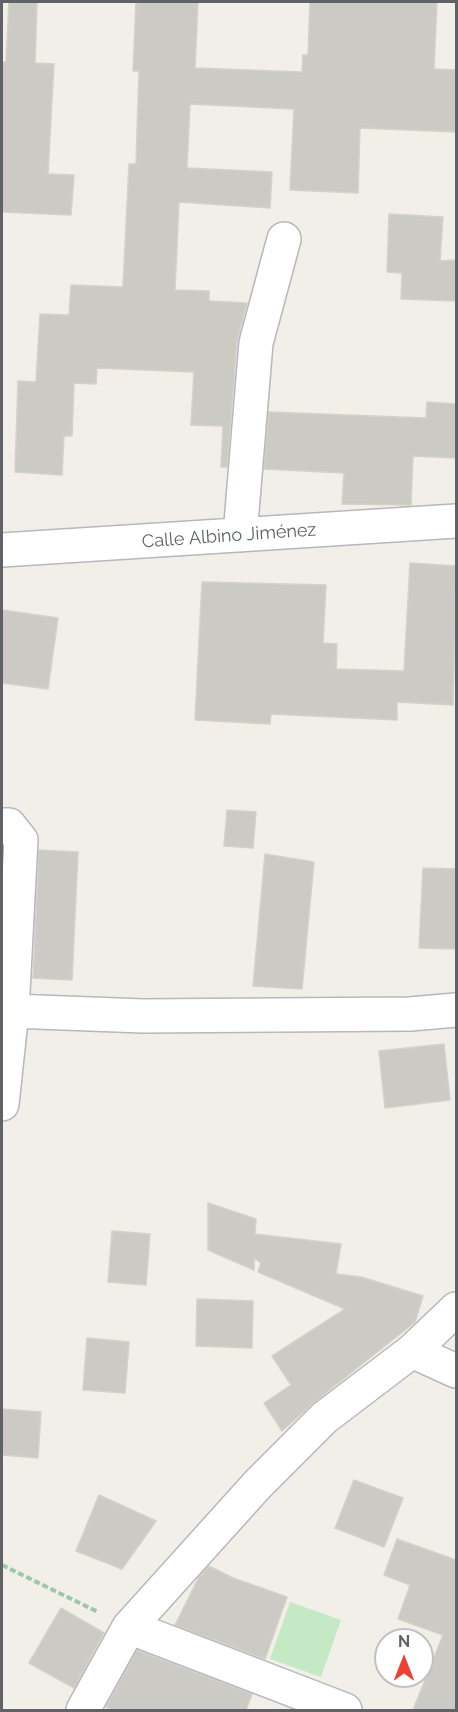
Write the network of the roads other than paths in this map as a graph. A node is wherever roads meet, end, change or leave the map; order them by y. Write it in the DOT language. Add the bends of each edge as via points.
graph roads {
  1 [pos="284,239"];
  2 [pos="456,521"];
  3 [pos="240,535"];
  4 [pos="2,550"];
  5 [pos="2,825"];
  6 [pos="9,927"];
  7 [pos="456,1010"];
  8 [pos="12,1011"];
  9 [pos="2,1104"];
  10 [pos="456,1309"];
  11 [pos="412,1351"];
  12 [pos="456,1371"];
  13 [pos="129,1627"];
  14 [pos="83,1710"];
  15 [pos="345,1710"];
  1 -- 3 [label="street" via="256,343"];
  2 -- 3 [label="street, Calle Albino Jiménez"];
  3 -- 4 [label="street, Calle Albino Jiménez"];
  5 -- 6 [label="street" via="9,825 21,840"];
  6 -- 8 [label="street"];
  7 -- 8 [label="street" via="410,1014 155,1016"];
  8 -- 9 [label="street"];
  10 -- 11 [label="street"];
  11 -- 12 [label="street"];
  11 -- 13 [label="street" via="324,1418 258,1484"];
  13 -- 14 [label="street"];
  13 -- 15 [label="street"];
}
